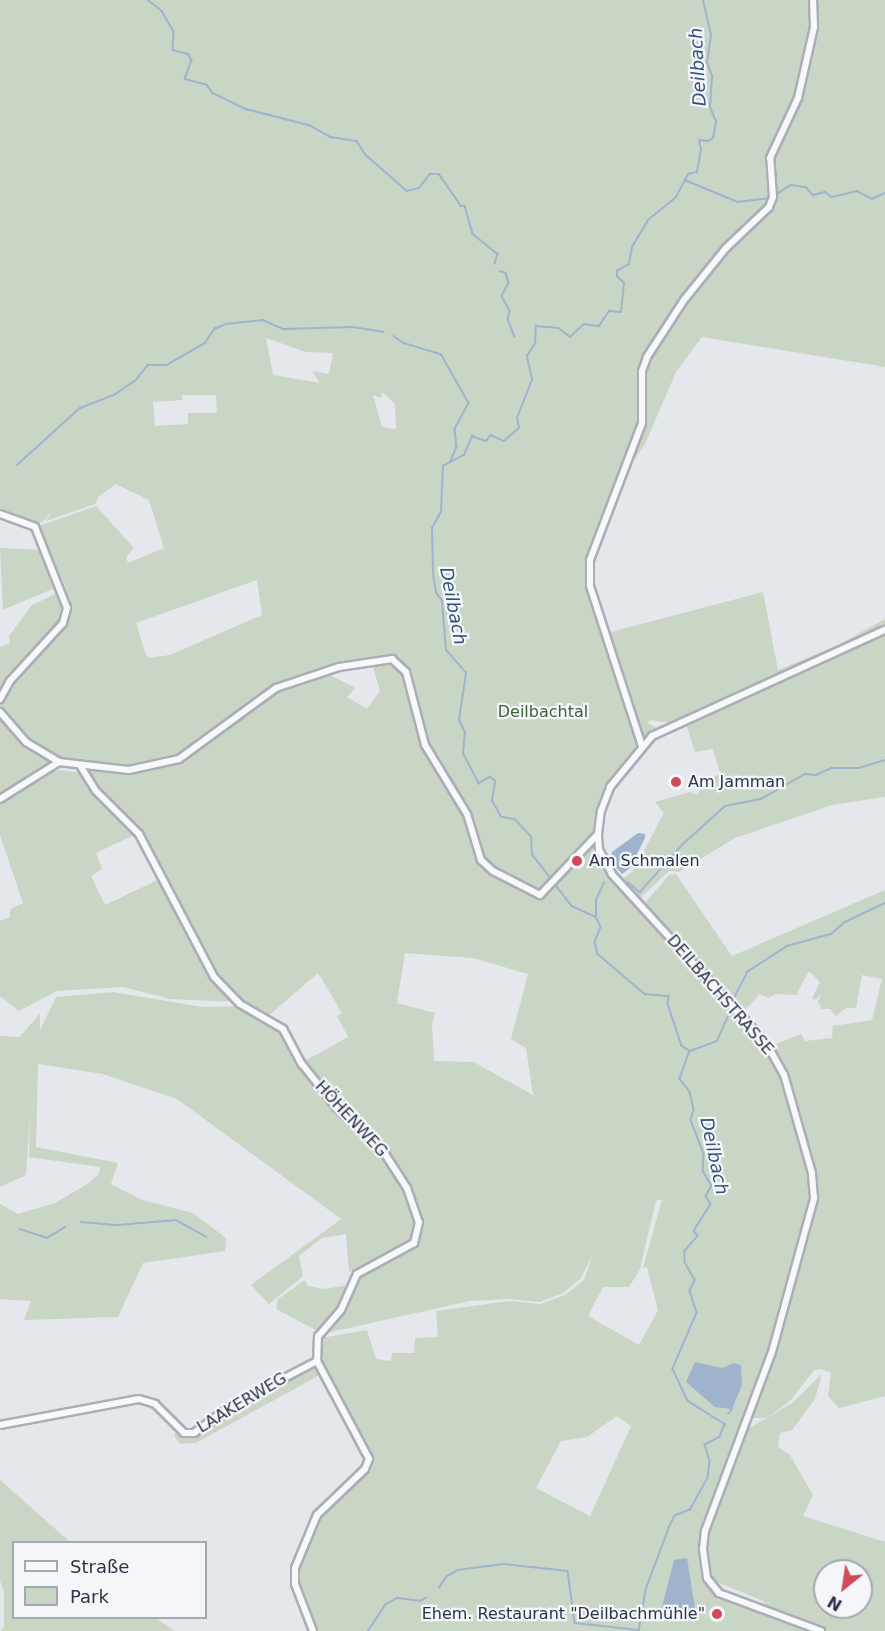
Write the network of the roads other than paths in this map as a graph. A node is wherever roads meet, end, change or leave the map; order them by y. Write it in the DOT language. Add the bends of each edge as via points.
graph roads {
  1 [pos="813,0"];
  2 [pos="0,514"];
  3 [pos="885,630"];
  4 [pos="0,699"];
  5 [pos="0,712"];
  6 [pos="642,746"];
  7 [pos="59,762"];
  8 [pos="81,767"];
  9 [pos="0,799"];
  10 [pos="598,834"];
  11 [pos="317,1361"];
  12 [pos="0,1425"];
  13 [pos="313,1631"];
  14 [pos="821,1631"];
  1 -- 6 [label="street" via="814,27 798,98 770,158 770,207 726,248 684,300 647,357 642,371 642,423 590,560 590,586"];
  2 -- 4 [label="street" via="30,523 38,531 67,608 63,623 9,681"];
  3 -- 6 [label="street, DEILBACHSTRASSE" via="666,726"];
  5 -- 7 [label="street" via="26,742"];
  6 -- 10 [label="street, DEILBACHSTRASSE" via="610,787"];
  7 -- 8 [label="street"];
  7 -- 9 [label="street"];
  8 -- 10 [label="street" via="129,770 166,764 202,746 276,688 339,667 392,659 406,672 425,745 467,814 481,860 501,876 540,895"];
  8 -- 11 [label="street, HÖHENWEG" via="96,791 139,834 214,977 240,1004 279,1025 302,1064 347,1120 385,1154 408,1188 419,1222 418,1238 406,1249 357,1274 341,1310 318,1336"];
  10 -- 14 [label="street, DEILBACHSTRASSE" via="599,850 612,874 776,1058 803,1140 814,1198 805,1239 772,1352 705,1531 703,1549 708,1578 718,1593"];
  11 -- 12 [label="street, LAAKERWEG" via="231,1406 194,1433 184,1433 155,1404 140,1399"];
  11 -- 13 [label="street" via="369,1459 365,1469 316,1515 295,1568 295,1584"];
}
